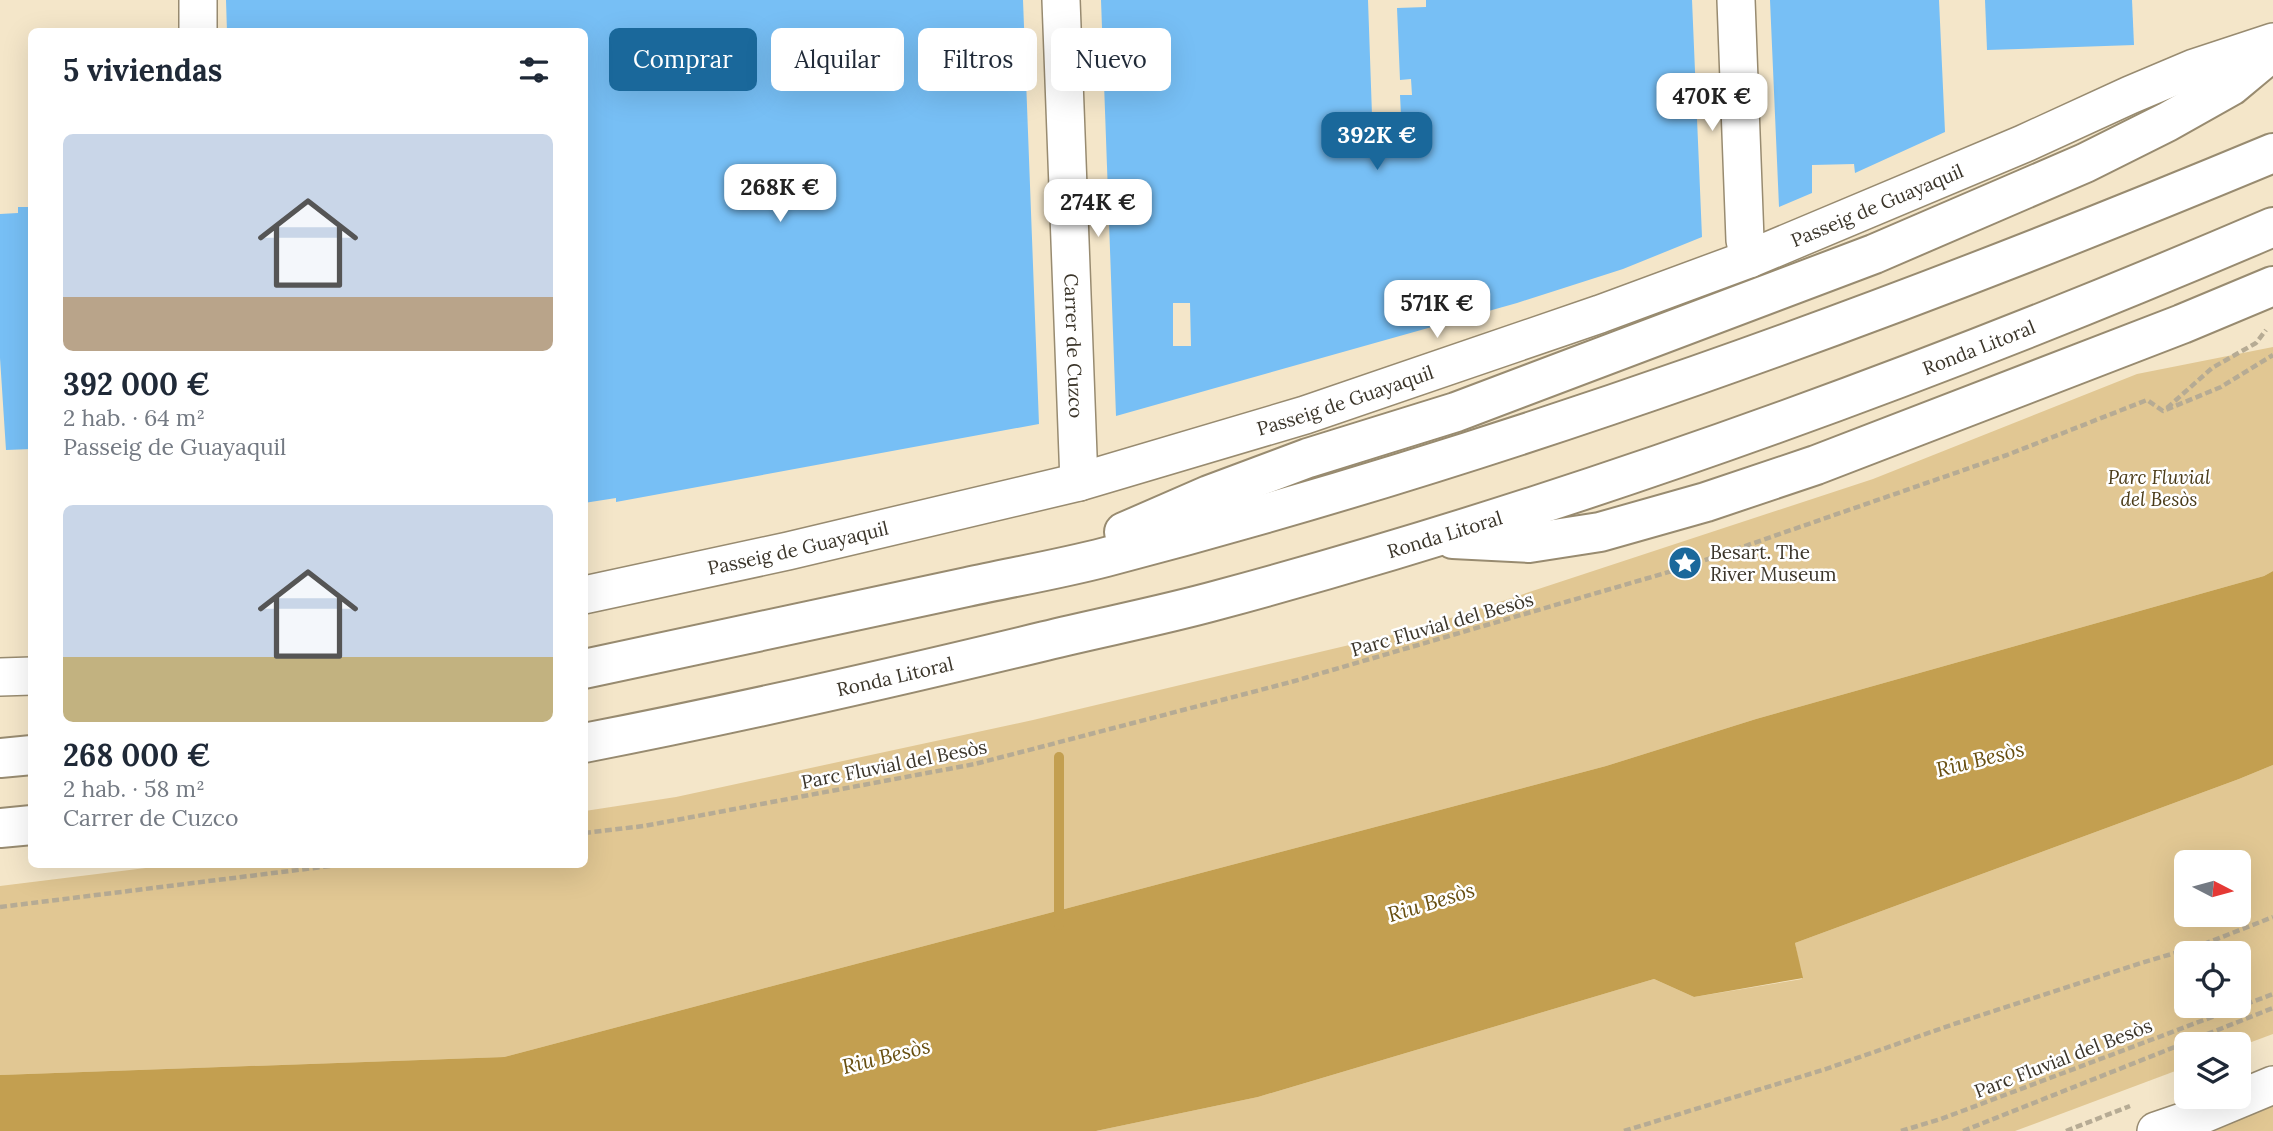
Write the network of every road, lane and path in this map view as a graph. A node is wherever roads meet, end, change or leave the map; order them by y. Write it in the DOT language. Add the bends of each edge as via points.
graph roads {
  1 [pos="198,0"];
  2 [pos="1061,0"];
  3 [pos="1736,0"];
  4 [pos="198,28"];
  5 [pos="2273,43"];
  6 [pos="2273,51"];
  7 [pos="2273,153"];
  8 [pos="2273,227"];
  9 [pos="1749,259"];
  10 [pos="2273,286"];
  11 [pos="2256,343"];
  12 [pos="2273,355"];
  13 [pos="2163,411"];
  14 [pos="1079,482"];
  15 [pos="1430,538"];
  16 [pos="1032,573"];
  17 [pos="588,594"];
  18 [pos="588,668"];
  19 [pos="28,676"];
  20 [pos="0,677"];
  21 [pos="588,742"];
  22 [pos="28,755"];
  23 [pos="0,758"];
  24 [pos="28,825"];
  25 [pos="0,828"];
  26 [pos="588,833"];
  27 [pos="314,868"];
  28 [pos="0,907"];
  29 [pos="2273,918"];
  30 [pos="2273,994"];
  31 [pos="2273,1008"];
  32 [pos="2273,1085"];
  33 [pos="1624,1131"];
  34 [pos="1901,1131"];
  35 [pos="1963,1131"];
  36 [pos="2156,1131"];
  1 -- 4 [label="street"];
  2 -- 14 [label="street, Carrer de Cuzco"];
  3 -- 9 [label="street"];
  5 -- 9 [label="street, Passeig de Guayaquil" via="2140,90"];
  6 -- 16 [label="highway" via="2231,86 2167,122 2085,163 1874,254 1456,412 1308,458 1209,495"];
  7 -- 16 [label="highway" via="2001,264 1581,415 1315,499 1102,559"];
  8 -- 15 [label="highway, Ronda Litoral" via="2045,323 1833,404"];
  9 -- 14 [label="street, Passeig de Guayaquil" via="1305,415"];
  10 -- 15 [label="highway" via="1816,465 1706,502 1601,532 1529,543"];
  11 -- 13 [label="path" via="2213,368"];
  12 -- 13 [label="path" via="2221,387"];
  13 -- 26 [label="path, Parc Fluvial del Besòs" via="2147,400 2007,455 1679,569 1291,682 975,764"];
  14 -- 17 [label="street, Passeig de Guayaquil"];
  15 -- 21 [label="highway, Ronda Litoral" via="1216,601 881,681"];
  16 -- 18 [label="highway"];
  19 -- 20 [label="street"];
  22 -- 23 [label="highway"];
  24 -- 25 [label="highway"];
  27 -- 28 [label="path"];
  29 -- 33 [label="path" via="1826,1069"];
  30 -- 34 [label="path, Parc Fluvial del Besòs"];
  31 -- 35 [label="path, Parc Fluvial del Besòs"];
  32 -- 36 [label="street"];
}
